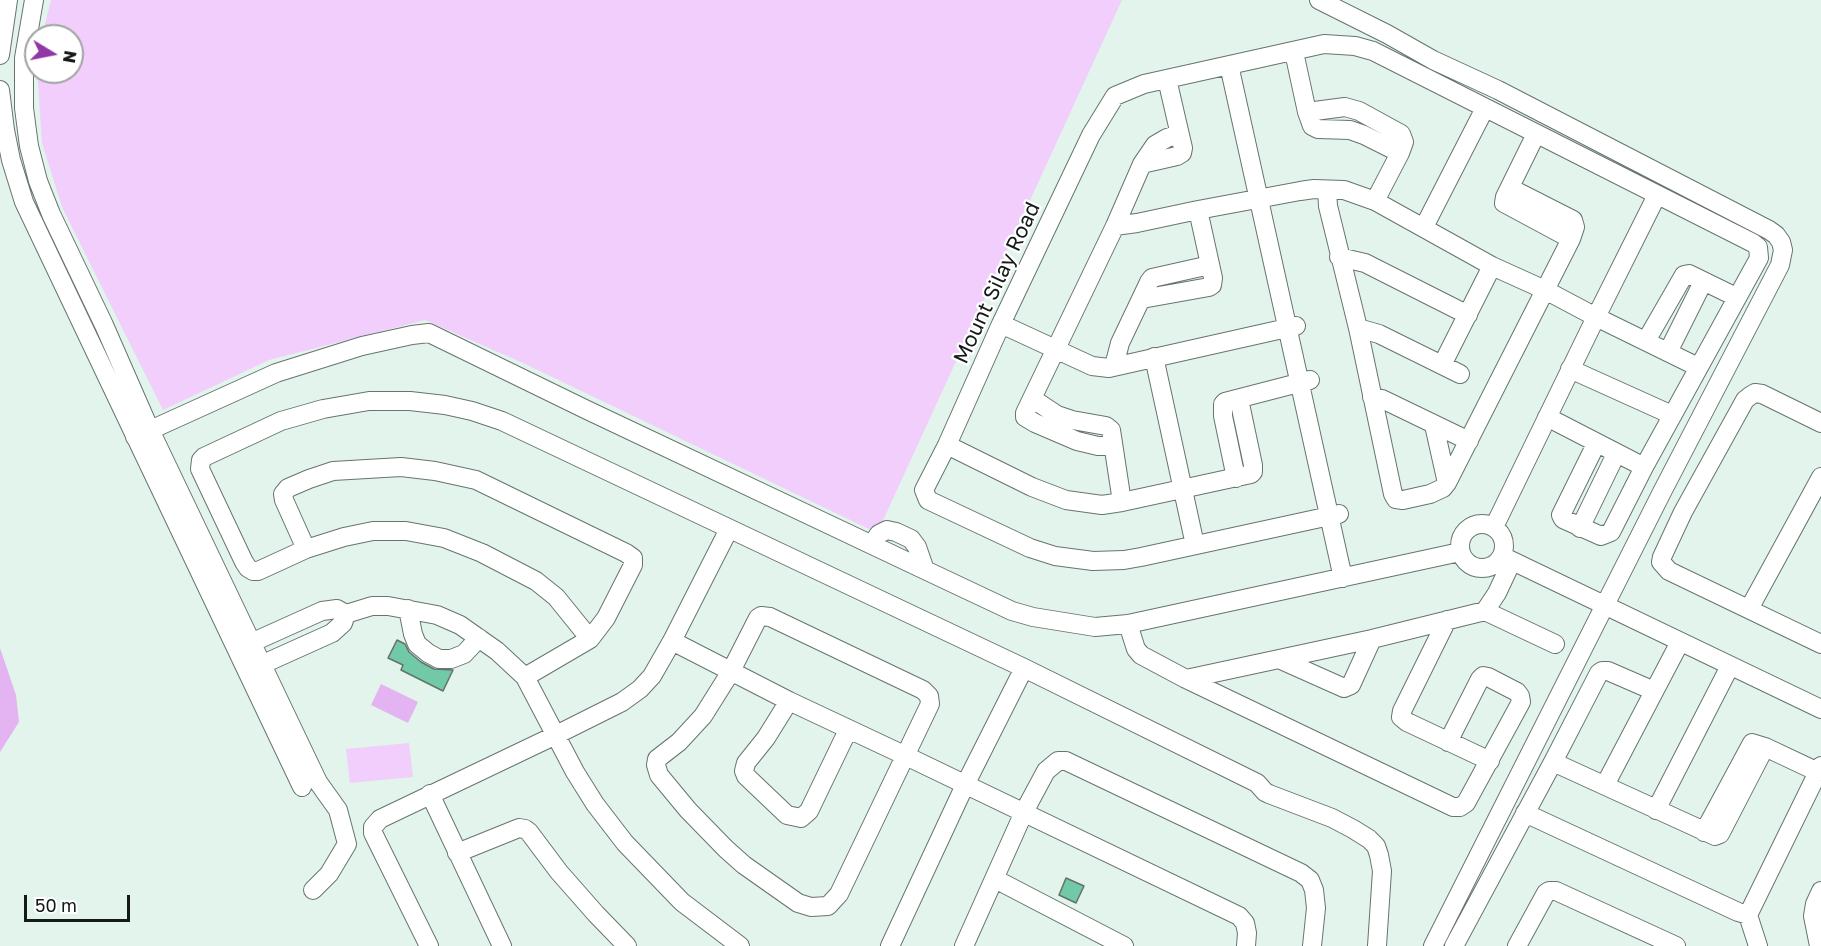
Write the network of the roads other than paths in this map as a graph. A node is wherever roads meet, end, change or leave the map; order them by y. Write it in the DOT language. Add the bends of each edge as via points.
graph roads {
  1 [pos="8,0"];
  2 [pos="34,0"];
  3 [pos="1319,0"];
  4 [pos="1294,52"];
  5 [pos="0,55"];
  6 [pos="1233,64"];
  7 [pos="1167,79"];
  8 [pos="0,90"];
  9 [pos="1485,108"];
  10 [pos="1536,134"];
  11 [pos="1327,190"];
  12 [pos="1657,195"];
  13 [pos="1262,198"];
  14 [pos="1375,201"];
  15 [pos="1198,210"];
  16 [pos="1115,226"];
  17 [pos="1424,228"];
  18 [pos="1339,257"];
  19 [pos="1492,266"];
  20 [pos="1703,282"];
  21 [pos="1545,290"];
  22 [pos="1736,297"];
  23 [pos="1468,315"];
  24 [pos="1596,317"];
  25 [pos="1001,324"];
  26 [pos="1291,327"];
  27 [pos="1358,328"];
  28 [pos="1646,341"];
  29 [pos="1056,349"];
  30 [pos="1668,352"];
  31 [pos="1154,357"];
  32 [pos="1442,365"];
  33 [pos="1114,366"];
  34 [pos="1698,367"];
  35 [pos="1570,369"];
  36 [pos="1460,374"];
  37 [pos="1305,381"];
  38 [pos="1372,397"];
  39 [pos="1672,415"];
  40 [pos="1547,417"];
  41 [pos="1821,423"];
  42 [pos="1434,425"];
  43 [pos="143,433"];
  44 [pos="1468,441"];
  45 [pos="1596,444"];
  46 [pos="947,445"];
  47 [pos="1616,454"];
  48 [pos="1644,467"];
  49 [pos="1821,477"];
  50 [pos="1448,483"];
  51 [pos="1183,490"];
  52 [pos="1122,502"];
  53 [pos="1334,515"];
  54 [pos="1494,527"];
  55 [pos="1580,528"];
  56 [pos="729,529"];
  57 [pos="1195,545"];
  58 [pos="306,549"];
  59 [pos="1460,552"];
  60 [pos="1507,559"];
  61 [pos="1348,577"];
  62 [pos="1605,604"];
  63 [pos="408,609"];
  64 [pos="1749,609"];
  65 [pos="1485,611"];
  66 [pos="346,614"];
  67 [pos="1447,620"];
  68 [pos="1128,624"];
  69 [pos="479,638"];
  70 [pos="590,639"];
  71 [pos="1372,639"];
  72 [pos="672,641"];
  73 [pos="1680,642"];
  74 [pos="1555,644"];
  75 [pos="1821,644"];
  76 [pos="244,646"];
  77 [pos="1279,658"];
  78 [pos="1730,666"];
  79 [pos="254,668"];
  80 [pos="1024,668"];
  81 [pos="730,673"];
  82 [pos="525,677"];
  83 [pos="1186,679"];
  84 [pos="1654,691"];
  85 [pos="789,701"];
  86 [pos="1821,709"];
  87 [pos="848,730"];
  88 [pos="556,735"];
  89 [pos="1448,742"];
  90 [pos="906,756"];
  91 [pos="1490,760"];
  92 [pos="1554,762"];
  93 [pos="1820,769"];
  94 [pos="965,785"];
  95 [pos="1605,785"];
  96 [pos="302,787"];
  97 [pos="430,794"];
  98 [pos="1656,810"];
  99 [pos="1024,812"];
  100 [pos="1525,813"];
  101 [pos="457,853"];
  102 [pos="995,879"];
  103 [pos="313,890"];
  104 [pos="1821,891"];
  105 [pos="1748,915"];
  106 [pos="1819,934"];
  107 [pos="970,944"];
  108 [pos="429,946"];
  109 [pos="502,946"];
  110 [pos="627,946"];
  111 [pos="740,946"];
  112 [pos="890,946"];
  113 [pos="1124,946"];
  114 [pos="1246,946"];
  115 [pos="1312,946"];
  116 [pos="1377,946"];
  117 [pos="1433,946"];
  118 [pos="1454,946"];
  119 [pos="1517,946"];
  120 [pos="1676,946"];
  121 [pos="1758,946"];
  1 -- 5 [label="street"];
  2 -- 43 [label="street" via="24,58 28,146 51,214 104,325"];
  3 -- 62 [label="street" via="1769,230 1781,242 1780,265"];
  4 -- 6 [label="street"];
  4 -- 9 [label="street" via="1324,44 1373,51"];
  4 -- 14 [label="street" via="1307,112 1345,107 1401,134 1404,142 1400,153"];
  6 -- 7 [label="street"];
  6 -- 13 [label="street"];
  7 -- 16 [label="street" via="1183,148 1180,155 1142,164"];
  7 -- 25 [label="street, Mount Silay Road" via="1115,96 1091,135"];
  8 -- 43 [label="street" via="11,160 24,202"];
  9 -- 10 [label="street"];
  9 -- 17 [label="street"];
  10 -- 12 [label="street"];
  10 -- 21 [label="street" via="1510,188 1573,220 1575,227"];
  11 -- 13 [label="street"];
  11 -- 14 [label="street" via="1344,190"];
  11 -- 18 [label="street"];
  12 -- 22 [label="street" via="1758,247 1759,258"];
  12 -- 24 [label="street"];
  13 -- 15 [label="street"];
  13 -- 26 [label="street"];
  14 -- 17 [label="street"];
  15 -- 16 [label="street"];
  15 -- 33 [label="street" via="1212,285 1142,299 1120,343"];
  16 -- 29 [label="street"];
  17 -- 19 [label="street"];
  18 -- 23 [label="street" via="1365,264"];
  18 -- 27 [label="street"];
  19 -- 21 [label="street"];
  19 -- 23 [label="street"];
  20 -- 22 [label="street"];
  20 -- 28 [label="street" via="1689,274 1682,277"];
  20 -- 30 [label="street"];
  21 -- 24 [label="street"];
  21 -- 44 [label="street"];
  22 -- 34 [label="street"];
  23 -- 32 [label="street"];
  24 -- 28 [label="street"];
  24 -- 35 [label="street"];
  25 -- 29 [label="street"];
  25 -- 46 [label="street, Mount Silay Road"];
  26 -- 31 [label="street"];
  26 -- 37 [label="street"];
  27 -- 32 [label="street"];
  27 -- 38 [label="street"];
  28 -- 30 [label="street"];
  29 -- 33 [label="street" via="1092,366"];
  29 -- 52 [label="street" via="1033,399 1057,415 1111,430"];
  30 -- 34 [label="street"];
  31 -- 33 [label="street"];
  31 -- 51 [label="street"];
  32 -- 36 [label="street"];
  34 -- 39 [label="street"];
  35 -- 39 [label="street"];
  35 -- 40 [label="street"];
  37 -- 51 [label="street" via="1225,402 1222,408 1236,478"];
  37 -- 53 [label="street"];
  38 -- 42 [label="street"];
  38 -- 50 [label="street" via="1396,499 1430,494"];
  39 -- 48 [label="street"];
  40 -- 45 [label="street"];
  40 -- 54 [label="street"];
  41 -- 64 [label="street" via="1762,394 1755,393 1745,400 1662,556 1661,562 1669,571"];
  42 -- 44 [label="street"];
  42 -- 50 [label="street"];
  43 -- 68 [label="street" via="276,373 362,346 429,333 872,544 887,530 911,538 925,570 1012,611 1095,627"];
  43 -- 76 [label="street"];
  44 -- 50 [label="street"];
  45 -- 47 [label="street"];
  45 -- 55 [label="street" via="1561,515"];
  46 -- 52 [label="street" via="1066,500 1102,505"];
  46 -- 57 [label="street, Mount Silay Road" via="924,490 928,500 1030,548 1093,561 1124,560"];
  47 -- 48 [label="street"];
  47 -- 55 [label="street"];
  48 -- 55 [label="street" via="1611,532 1601,537"];
  49 -- 64 [label="street"];
  51 -- 52 [label="street"];
  51 -- 57 [label="street"];
  53 -- 57 [label="street"];
  53 -- 61 [label="street"];
  54 -- 59 [label="street" via="1479,524 1466,531"];
  54 -- 60 [label="street" via="1504,543"];
  56 -- 58 [label="street" via="502,421 445,405 369,401 281,422 201,460 200,469 248,568 258,572"];
  56 -- 72 [label="street"];
  56 -- 80 [label="street"];
  58 -- 70 [label="street" via="372,531 406,531 444,538 536,581 556,597"];
  58 -- 70 [label="street" via="283,494 309,479 333,471 401,467 476,480 633,558 606,618"];
  59 -- 60 [label="street" via="1467,563 1480,569"];
  59 -- 61 [label="street"];
  60 -- 62 [label="street"];
  60 -- 65 [label="street" via="1497,593"];
  61 -- 68 [label="street"];
  62 -- 73 [label="street"];
  62 -- 117 [label="street"];
  63 -- 66 [label="street" via="372,606"];
  63 -- 69 [label="street" via="437,615"];
  63 -- 69 [label="street" via="417,644 439,659 464,654"];
  64 -- 75 [label="street"];
  65 -- 67 [label="street"];
  65 -- 74 [label="street"];
  66 -- 76 [label="street" via="337,609 322,610"];
  66 -- 79 [label="street" via="332,633"];
  67 -- 71 [label="street"];
  67 -- 89 [label="street" via="1401,717"];
  68 -- 83 [label="street" via="1141,655"];
  69 -- 82 [label="street"];
  70 -- 82 [label="street"];
  71 -- 77 [label="street"];
  71 -- 77 [label="street" via="1350,685 1344,688"];
  72 -- 81 [label="street"];
  72 -- 88 [label="street" via="640,689"];
  73 -- 78 [label="street"];
  73 -- 84 [label="street"];
  76 -- 79 [label="street"];
  77 -- 83 [label="street"];
  78 -- 86 [label="street"];
  78 -- 98 [label="street"];
  79 -- 96 [label="street"];
  79 -- 103 [label="street" via="338,810 344,831 347,844 329,874"];
  80 -- 94 [label="street"];
  80 -- 116 [label="street" via="1257,783 1264,792 1332,818 1369,839 1376,846 1382,871"];
  81 -- 85 [label="street"];
  81 -- 90 [label="street" via="758,618 770,617 929,696 930,704"];
  81 -- 90 [label="street" via="703,716 657,759 656,765 659,775 688,810 726,849 798,903 828,906 839,894"];
  82 -- 88 [label="street"];
  83 -- 91 [label="street" via="1453,807 1466,803"];
  84 -- 92 [label="street" via="1608,671 1599,673"];
  84 -- 95 [label="street"];
  85 -- 87 [label="street"];
  85 -- 87 [label="street" via="744,771 787,815 801,818 809,811"];
  87 -- 90 [label="street"];
  88 -- 97 [label="street"];
  88 -- 111 [label="street" via="595,804 625,843 682,902"];
  89 -- 91 [label="street"];
  89 -- 91 [label="street" via="1480,679 1488,677 1517,692 1521,702"];
  90 -- 94 [label="street"];
  92 -- 95 [label="street"];
  92 -- 100 [label="street"];
  93 -- 98 [label="street" via="1751,744 1704,832"];
  93 -- 105 [label="street"];
  94 -- 99 [label="street"];
  94 -- 112 [label="street"];
  95 -- 98 [label="street"];
  97 -- 101 [label="street"];
  97 -- 108 [label="street" via="380,819 373,827"];
  99 -- 102 [label="street"];
  99 -- 114 [label="street" via="1239,916 1245,923"];
  99 -- 115 [label="street" via="1046,771 1058,761 1066,761 1301,873 1314,890"];
  100 -- 105 [label="street"];
  100 -- 118 [label="street"];
  101 -- 109 [label="street"];
  101 -- 110 [label="street" via="525,829 559,873"];
  102 -- 107 [label="street"];
  102 -- 113 [label="street"];
  104 -- 106 [label="street" via="1813,916"];
  105 -- 121 [label="street"];
  119 -- 120 [label="street" via="1546,893 1556,891"];
}
